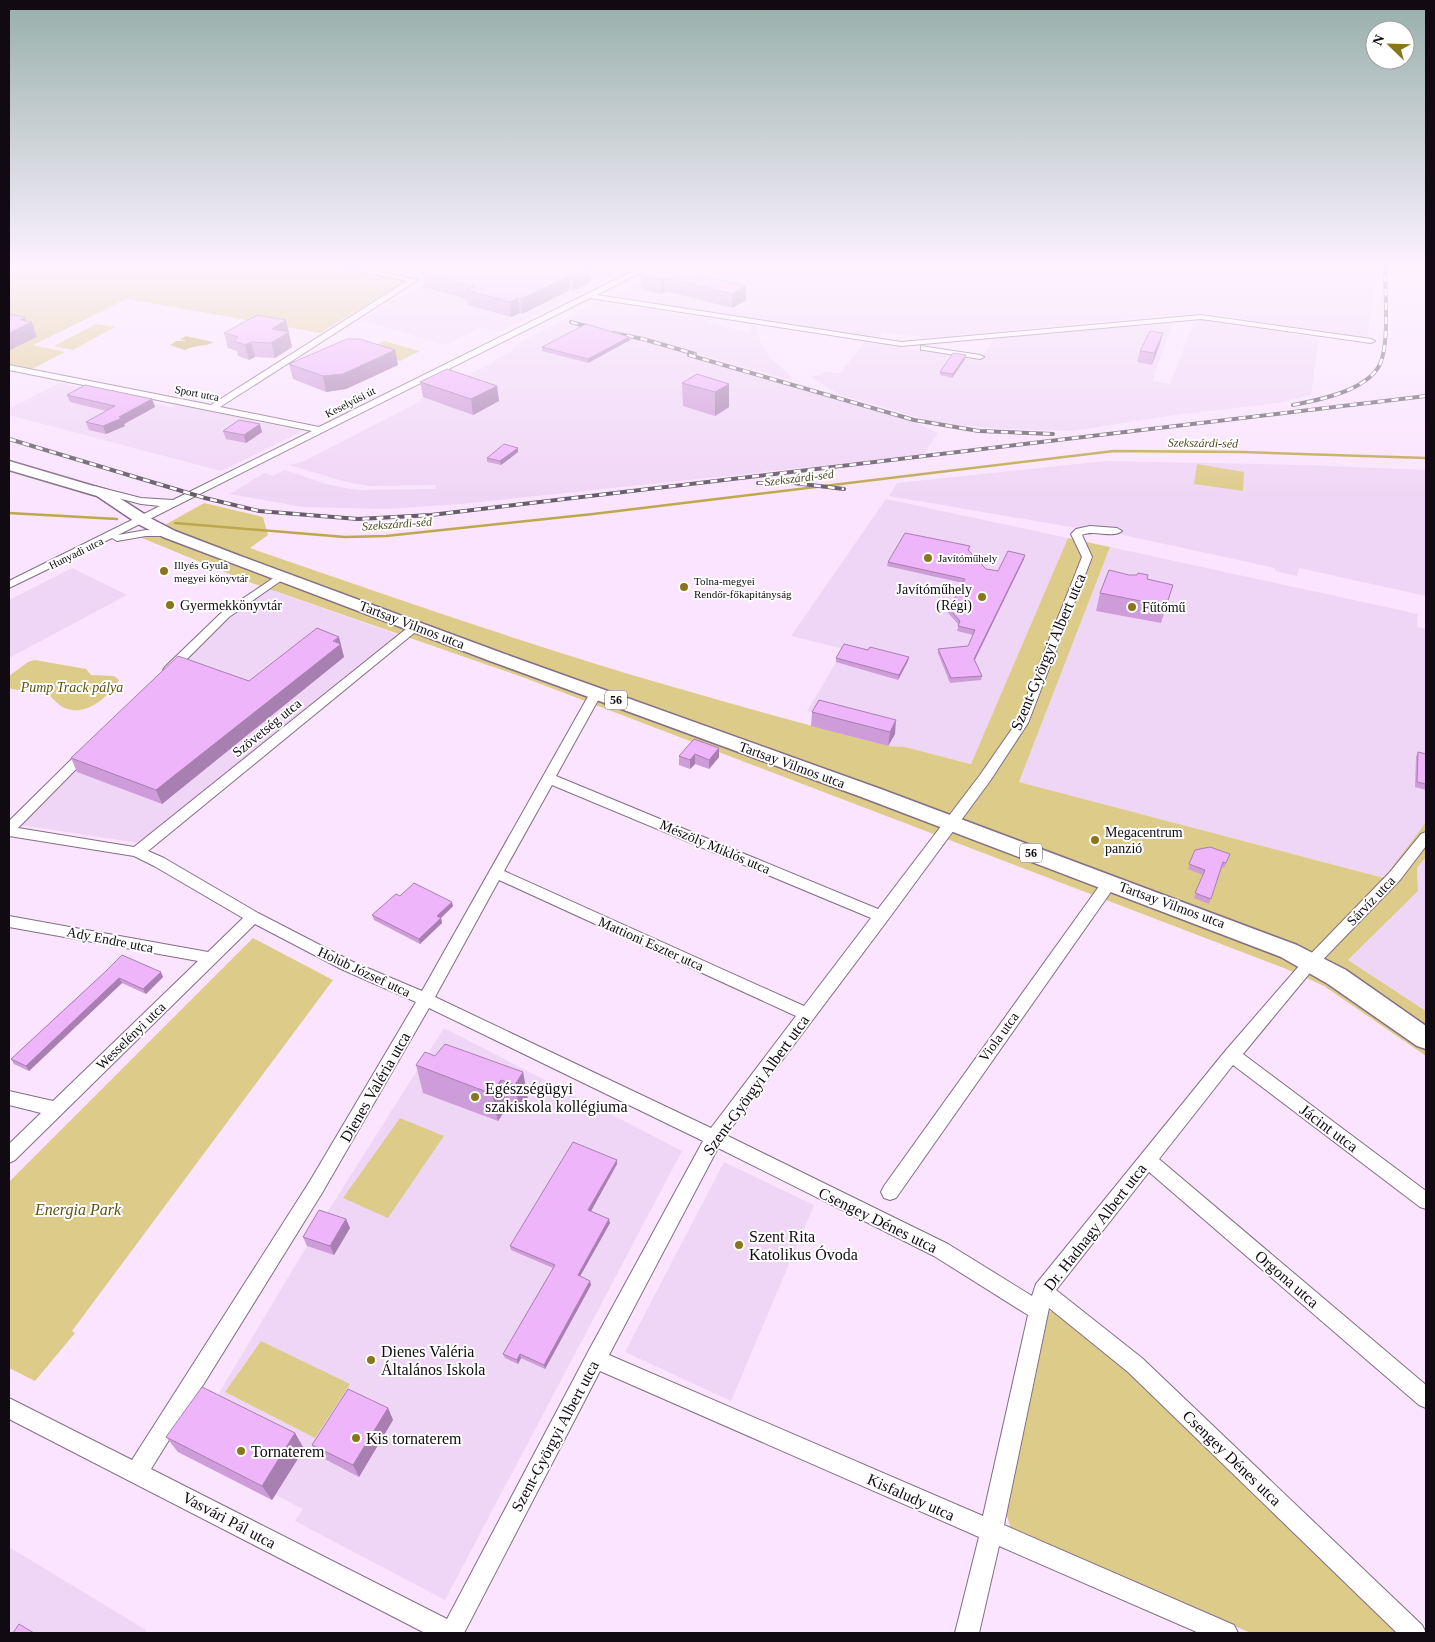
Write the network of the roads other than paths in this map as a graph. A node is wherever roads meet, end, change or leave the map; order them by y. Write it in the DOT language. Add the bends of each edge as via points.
graph roads {
  1 [pos="315,343"];
  2 [pos="497,343"];
  3 [pos="892,343"];
  4 [pos="916,343"];
  5 [pos="901,344"];
  6 [pos="980,357"];
  7 [pos="9,367"];
  8 [pos="212,408"];
  9 [pos="322,430"];
  10 [pos="9,465"];
  11 [pos="92,489"];
  12 [pos="185,498"];
  13 [pos="143,520"];
  14 [pos="1117,531"];
  15 [pos="170,534"];
  16 [pos="90,546"];
  17 [pos="1087,557"];
  18 [pos="281,576"];
  19 [pos="9,585"];
  20 [pos="415,627"];
  21 [pos="163,677"];
  22 [pos="596,693"];
  23 [pos="93,746"];
  24 [pos="548,778"];
  25 [pos="951,823"];
  26 [pos="9,830"];
  27 [pos="1426,836"];
  28 [pos="136,852"];
  29 [pos="496,873"];
  30 [pos="1110,882"];
  31 [pos="882,916"];
  32 [pos="253,917"];
  33 [pos="9,921"];
  34 [pos="211,958"];
  35 [pos="1312,962"];
  36 [pos="426,1000"];
  37 [pos="807,1014"];
  38 [pos="1426,1039"];
  39 [pos="1232,1055"];
  40 [pos="9,1098"];
  41 [pos="57,1109"];
  42 [pos="714,1138"];
  43 [pos="9,1155"];
  44 [pos="1148,1160"];
  45 [pos="890,1192"];
  46 [pos="1426,1201"];
  47 [pos="1040,1301"];
  48 [pos="595,1359"];
  49 [pos="1426,1398"];
  50 [pos="9,1408"];
  51 [pos="137,1472"];
  52 [pos="991,1532"];
  53 [pos="451,1633"];
  54 [pos="967,1633"];
  55 [pos="1226,1633"];
  56 [pos="1414,1633"];
  1 -- 8 [label="street"];
  2 -- 9 [label="street, Keselyűsi út"];
  3 -- 5 [label="street"];
  4 -- 5 [label="street"];
  5 -- 6 [label="street"];
  7 -- 8 [label="street, Sport utca"];
  8 -- 9 [label="street, Sport utca"];
  9 -- 12 [label="street, Keselyűsi út"];
  10 -- 11 [label="main road, 56"];
  11 -- 12 [label="street" via="147,504"];
  11 -- 13 [label="main road, 56"];
  12 -- 13 [label="street, Keselyűsi út"];
  13 -- 15 [label="main road, Tartsay Vilmos utca / 56"];
  13 -- 16 [label="street, Hunyadi utca"];
  14 -- 17 [label="street" via="1077,533"];
  15 -- 16 [label="street" via="132,535"];
  15 -- 18 [label="main road, Tartsay Vilmos utca / 56"];
  16 -- 19 [label="street, Hunyadi utca"];
  17 -- 25 [label="street, Szent-Györgyi Albert utca" via="1022,723"];
  18 -- 20 [label="main road, Tartsay Vilmos utca / 56"];
  18 -- 21 [label="street" via="225,615"];
  20 -- 22 [label="main road, Tartsay Vilmos utca / 56"];
  20 -- 28 [label="street, Szövetség utca"];
  22 -- 24 [label="street, Dienes Valéria utca"];
  22 -- 25 [label="main road, Tartsay Vilmos utca / 56"];
  23 -- 26 [label="street"];
  24 -- 29 [label="street, Dienes Valéria utca"];
  24 -- 31 [label="street, Mészöly Miklós utca"];
  25 -- 30 [label="main road, Tartsay Vilmos utca / 56"];
  25 -- 31 [label="street, Szent-Györgyi Albert utca"];
  26 -- 28 [label="street, Holub József utca"];
  27 -- 35 [label="street, Sárvíz utca" via="1395,876"];
  28 -- 32 [label="street, Holub József utca"];
  29 -- 36 [label="street, Dienes Valéria utca"];
  29 -- 37 [label="street, Mattioni Eszter utca"];
  30 -- 35 [label="main road, Tartsay Vilmos utca / 56"];
  30 -- 45 [label="street, Viola utca"];
  31 -- 37 [label="street, Szent-Györgyi Albert utca"];
  32 -- 34 [label="street, Wesselényi utca"];
  32 -- 36 [label="street, Holub József utca" via="346,965"];
  33 -- 34 [label="street, Ady Endre utca"];
  34 -- 41 [label="street, Wesselényi utca"];
  35 -- 38 [label="main road, Tartsay Vilmos utca / 56"];
  35 -- 39 [label="street, Dr. Hadnagy Albert utca"];
  36 -- 42 [label="street, Holub József utca"];
  36 -- 51 [label="street, Dienes Valéria utca" via="293,1226"];
  37 -- 42 [label="street, Szent-Györgyi Albert utca"];
  39 -- 44 [label="street, Dr. Hadnagy Albert utca"];
  39 -- 46 [label="street, Jácint utca"];
  40 -- 41 [label="street"];
  41 -- 43 [label="street, Wesselényi utca"];
  42 -- 47 [label="street, Csengey Dénes utca"];
  42 -- 48 [label="street, Szent-Györgyi Albert utca"];
  44 -- 47 [label="street, Dr. Hadnagy Albert utca"];
  44 -- 49 [label="street, Orgona utca"];
  47 -- 52 [label="street, Dr. Hadnagy Albert utca"];
  47 -- 56 [label="street, Csengey Dénes utca" via="1135,1365"];
  48 -- 52 [label="street, Kisfaludy utca"];
  48 -- 53 [label="street, Szent-Györgyi Albert utca"];
  50 -- 51 [label="street, Vasvári Pál utca"];
  51 -- 53 [label="street, Vasvári Pál utca"];
  52 -- 54 [label="street, Dr. Hadnagy Albert utca"];
  52 -- 55 [label="street, Kisfaludy utca"];
}
